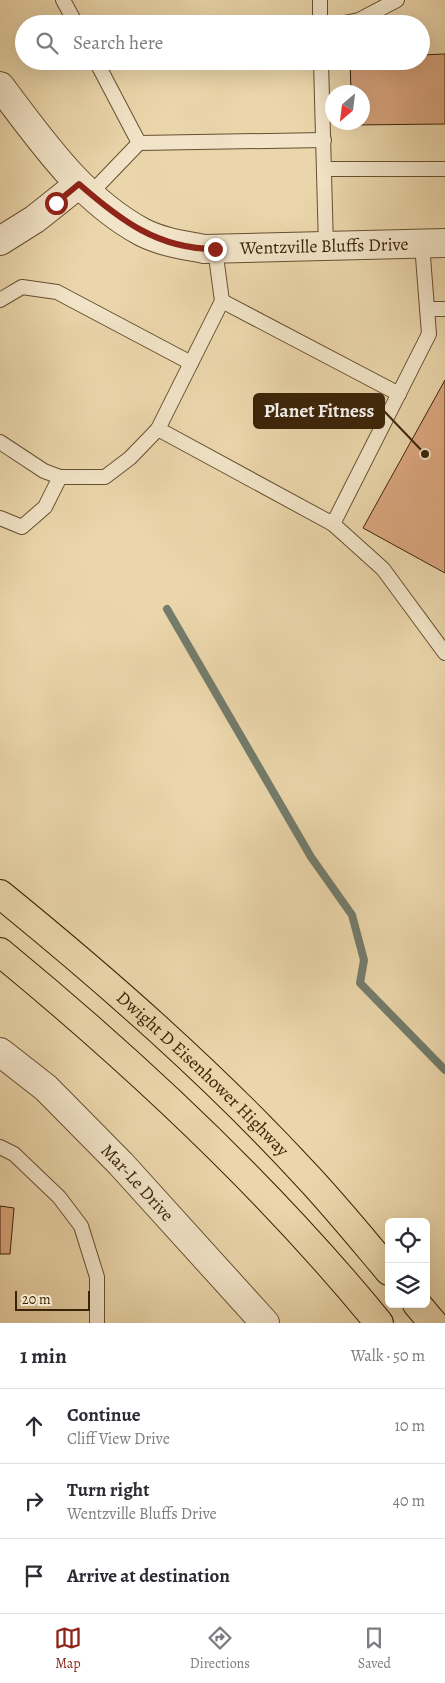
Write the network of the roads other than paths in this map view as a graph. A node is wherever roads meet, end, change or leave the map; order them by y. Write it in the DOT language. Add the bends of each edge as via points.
graph roads {
  1 [pos="63,0"];
  2 [pos="320,0"];
  3 [pos="397,0"];
  4 [pos="71,15"];
  5 [pos="320,15"];
  6 [pos="368,15"];
  7 [pos="101,70"];
  8 [pos="322,70"];
  9 [pos="0,86"];
  10 [pos="324,140"];
  11 [pos="140,143"];
  12 [pos="324,169"];
  13 [pos="445,169"];
  14 [pos="85,189"];
  15 [pos="0,241"];
  16 [pos="433,244"];
  17 [pos="326,247"];
  18 [pos="215,249"];
  19 [pos="0,300"];
  20 [pos="222,302"];
  21 [pos="427,309"];
  22 [pos="445,309"];
  23 [pos="191,363"];
  24 [pos="399,394"];
  25 [pos="158,429"];
  26 [pos="0,442"];
  27 [pos="60,477"];
  28 [pos="0,518"];
  29 [pos="333,524"];
  30 [pos="445,653"];
  31 [pos="0,872"];
  32 [pos="0,894"];
  33 [pos="0,952"];
  34 [pos="113,989"];
  35 [pos="0,1052"];
  36 [pos="0,1147"];
  37 [pos="385,1266"];
  38 [pos="420,1308"];
  39 [pos="96,1323"];
  40 [pos="265,1323"];
  41 [pos="379,1323"];
  42 [pos="433,1323"];
  1 -- 4 [label="lane"];
  2 -- 5 [label="lane"];
  3 -- 6 [label="lane"];
  7 -- 11 [label="lane"];
  8 -- 10 [label="lane"];
  9 -- 14 [label="street, Wentzville Bluffs Drive" via="56,159"];
  10 -- 11 [label="lane"];
  10 -- 12 [label="lane"];
  11 -- 14 [label="lane"];
  12 -- 13 [label="lane"];
  12 -- 17 [label="lane"];
  14 -- 15 [label="street"];
  14 -- 18 [label="street, Wentzville Bluffs Drive" via="114,214 144,233 175,244"];
  16 -- 17 [label="street, Wentzville Bluffs Drive"];
  16 -- 21 [label="lane"];
  17 -- 18 [label="street, Wentzville Bluffs Drive"];
  18 -- 20 [label="lane"];
  19 -- 23 [label="lane" via="22,287 57,292"];
  20 -- 23 [label="lane"];
  20 -- 24 [label="lane"];
  21 -- 22 [label="lane"];
  21 -- 24 [label="lane" via="429,334"];
  23 -- 25 [label="lane"];
  24 -- 29 [label="lane"];
  25 -- 27 [label="lane" via="130,458 105,477"];
  25 -- 29 [label="lane"];
  26 -- 27 [label="lane" via="44,471"];
  27 -- 28 [label="lane" via="45,507 22,527"];
  29 -- 30 [label="lane" via="383,569"];
  31 -- 34 [label="highway"];
  32 -- 34 [label="highway, Dwight D Eisenhower Highway"];
  33 -- 41 [label="highway" via="116,1051 179,1110 243,1173"];
  34 -- 37 [label="highway, Dwight D Eisenhower Highway" via="250,1116"];
  35 -- 40 [label="street, Mar-Le Drive" via="46,1088 121,1164"];
  36 -- 39 [label="lane" via="14,1154 59,1197 81,1226 97,1277"];
  38 -- 42 [label="highway"];
}
